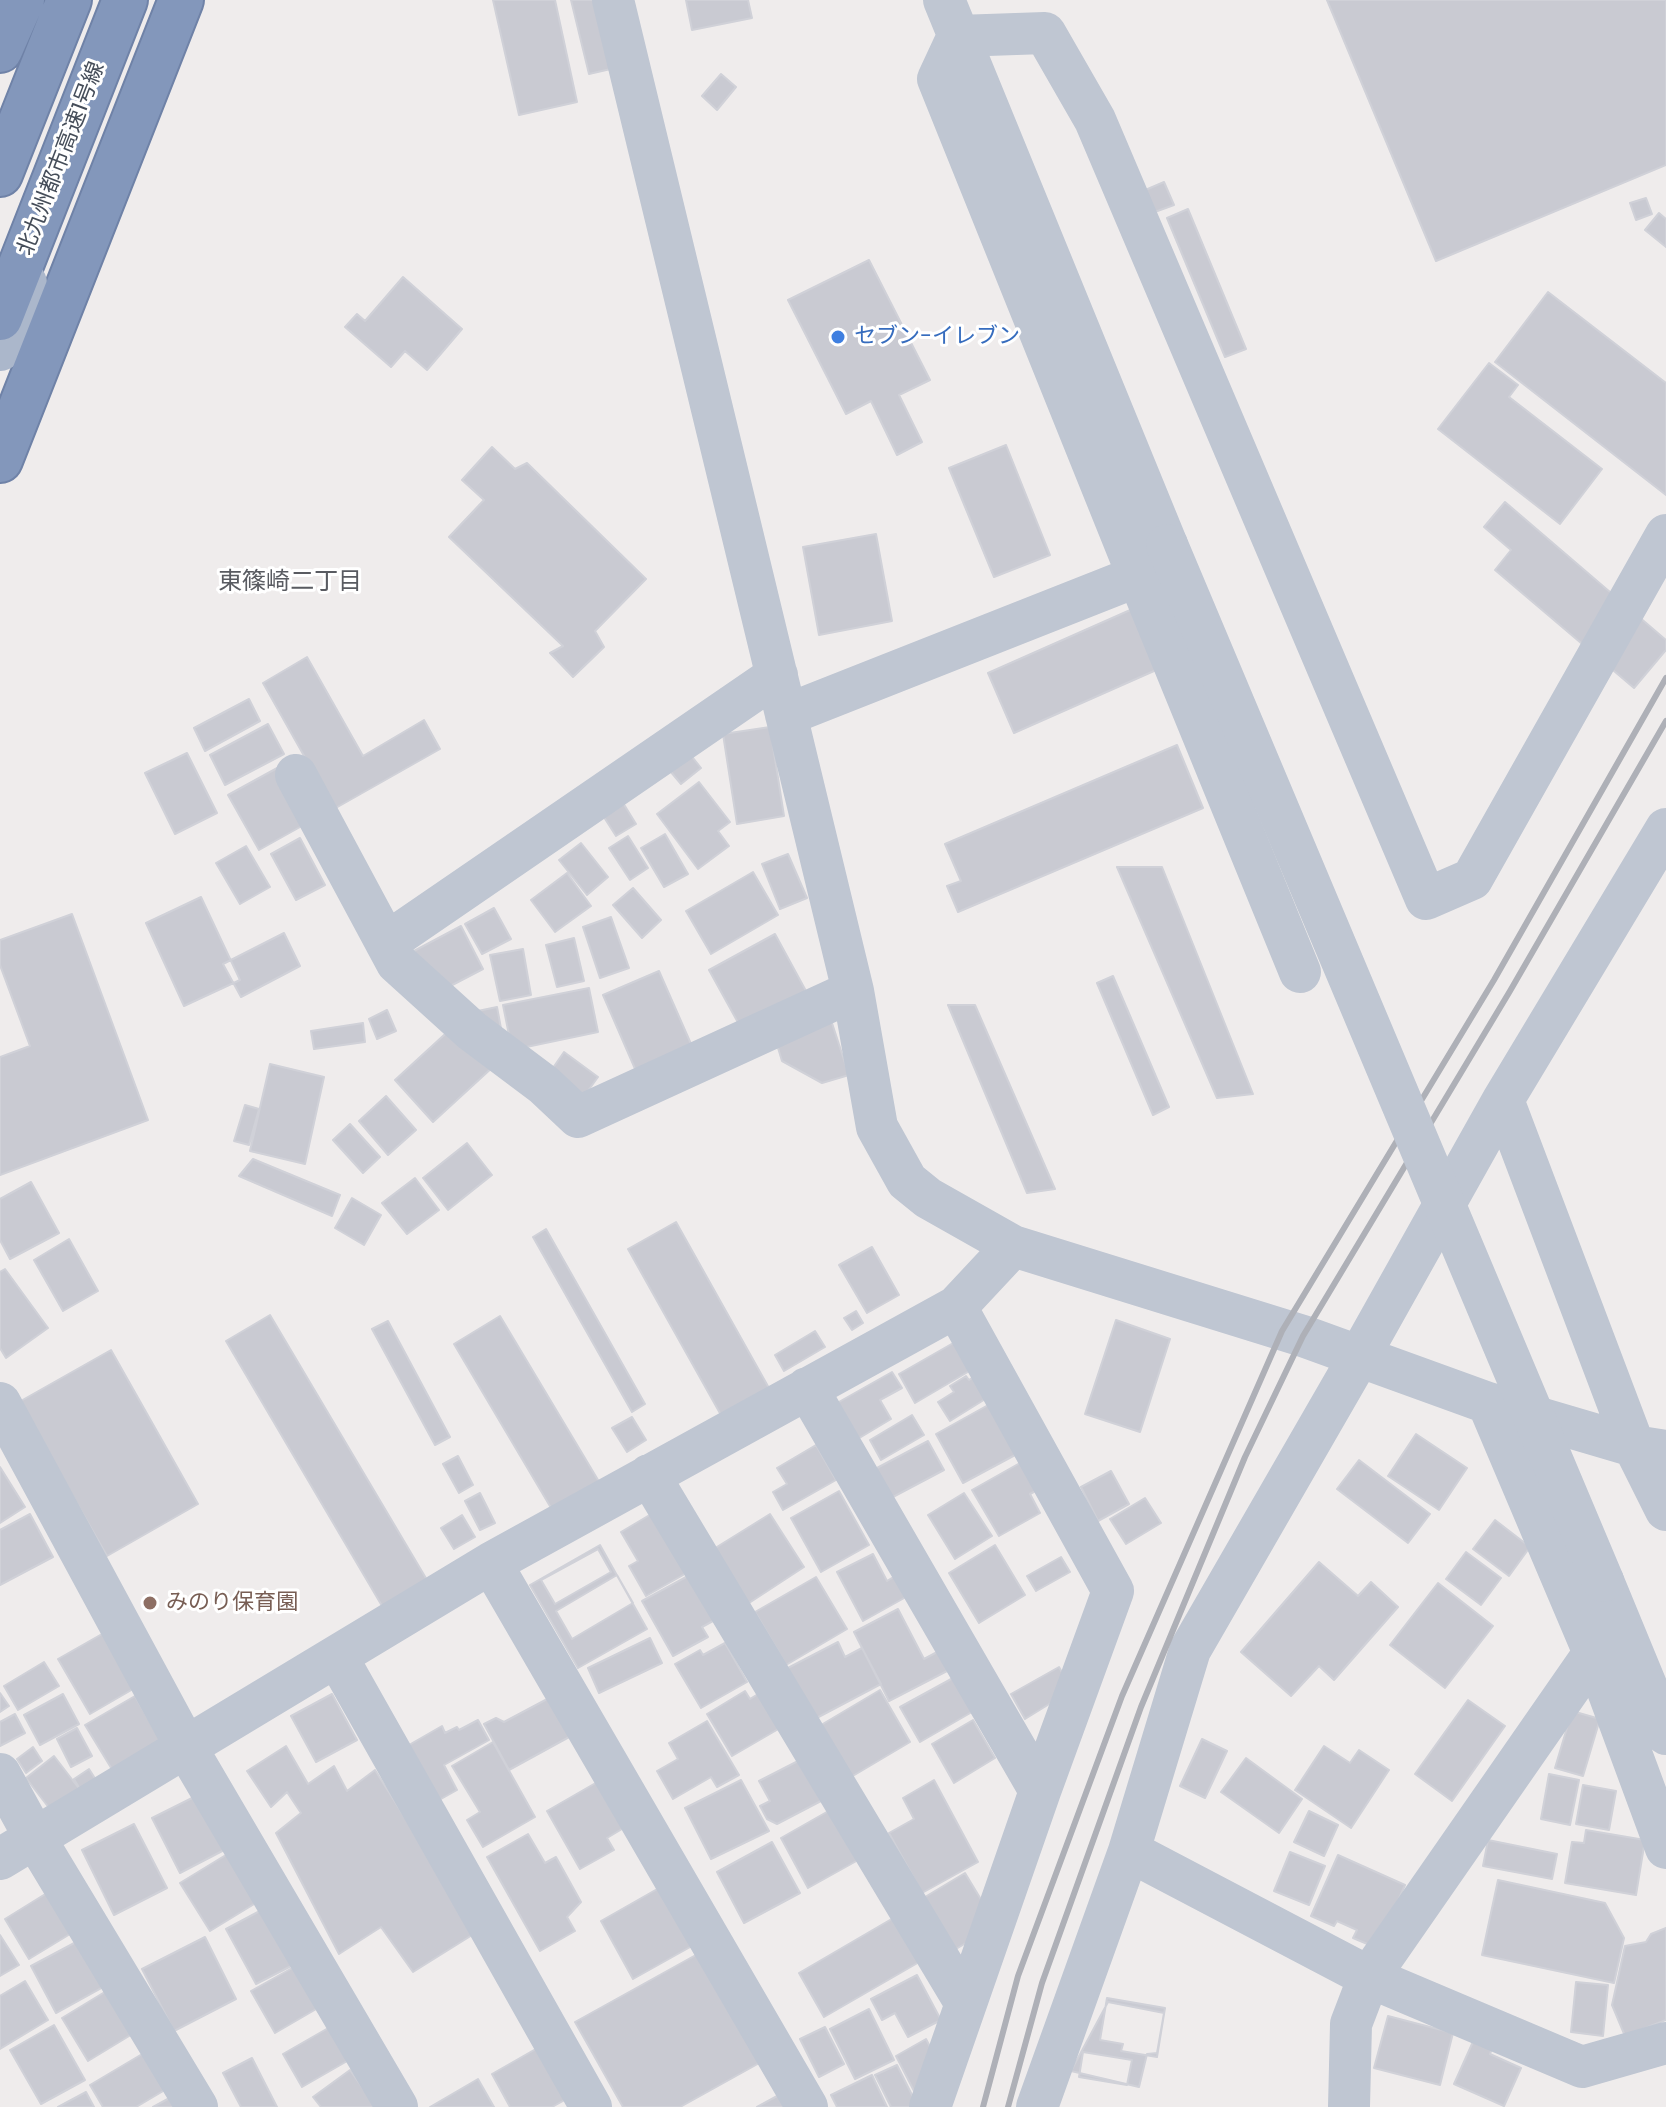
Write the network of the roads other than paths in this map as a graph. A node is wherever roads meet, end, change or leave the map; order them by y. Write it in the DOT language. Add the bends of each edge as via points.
graph roads {
  1 [pos="22,0"];
  2 [pos="57,0"];
  3 [pos="69,0"];
  4 [pos="125,0"];
  5 [pos="142,0"];
  6 [pos="181,0"];
  7 [pos="613,0"];
  8 [pos="951,18"];
  9 [pos="0,50"];
  10 [pos="0,134"];
  11 [pos="0,174"];
  12 [pos="0,318"];
  13 [pos="0,349"];
  14 [pos="0,460"];
  15 [pos="1666,535"];
  16 [pos="1138,576"];
  17 [pos="777,675"];
  18 [pos="786,715"];
  19 [pos="296,775"];
  20 [pos="1666,829"];
  21 [pos="386,943"];
  22 [pos="1300,972"];
  23 [pos="853,991"];
  24 [pos="1503,1100"];
  25 [pos="1013,1246"];
  26 [pos="956,1307"];
  27 [pos="1359,1357"];
  28 [pos="807,1388"];
  29 [pos="0,1403"];
  30 [pos="1488,1403"];
  31 [pos="1650,1448"];
  32 [pos="649,1475"];
  33 [pos="1666,1510"];
  34 [pos="491,1563"];
  35 [pos="1594,1653"];
  36 [pos="337,1657"];
  37 [pos="1666,1734"];
  38 [pos="187,1749"];
  39 [pos="0,1774"];
  40 [pos="1040,1791"];
  41 [pos="35,1838"];
  42 [pos="1666,1848"];
  43 [pos="1129,1851"];
  44 [pos="0,1859"];
  45 [pos="1369,1977"];
  46 [pos="966,2004"];
  47 [pos="1666,2043"];
  48 [pos="197,2107"];
  49 [pos="397,2107"];
  50 [pos="591,2107"];
  51 [pos="807,2107"];
  52 [pos="930,2107"];
  53 [pos="1037,2107"];
  54 [pos="1349,2107"];
  1 -- 9 [label="highway"];
  2 -- 10 [label="main road"];
  3 -- 11 [label="highway"];
  4 -- 12 [label="highway, 北九州都市高速1号線"];
  5 -- 13 [label="main road"];
  6 -- 14 [label="highway"];
  7 -- 17 [label="street"];
  8 -- 15 [label="street" via="1045,33 1095,120 1426,899 1472,879"];
  8 -- 16 [label="street" via="938,79"];
  8 -- 37 [label="street, bridge"];
  16 -- 18 [label="street"];
  16 -- 22 [label="street"];
  17 -- 18 [label="street"];
  17 -- 21 [label="street"];
  18 -- 23 [label="street"];
  19 -- 21 [label="street"];
  20 -- 24 [label="street"];
  21 -- 23 [label="street" via="397,963 472,1031 578,1117"];
  23 -- 25 [label="street" via="877,1127 907,1181"];
  24 -- 27 [label="street"];
  24 -- 31 [label="street"];
  25 -- 26 [label="street"];
  25 -- 27 [label="street"];
  26 -- 28 [label="street"];
  26 -- 40 [label="street" via="1113,1591"];
  27 -- 30 [label="street"];
  27 -- 43 [label="street" via="1190,1650"];
  28 -- 32 [label="street"];
  28 -- 40 [label="street"];
  29 -- 38 [label="street"];
  30 -- 31 [label="street"];
  30 -- 35 [label="street"];
  31 -- 33 [label="street"];
  32 -- 34 [label="street"];
  32 -- 46 [label="street"];
  34 -- 36 [label="street"];
  34 -- 51 [label="street"];
  35 -- 42 [label="street"];
  35 -- 45 [label="street"];
  36 -- 38 [label="street"];
  36 -- 50 [label="street"];
  38 -- 41 [label="street"];
  38 -- 49 [label="street"];
  39 -- 41 [label="street"];
  40 -- 46 [label="street"];
  41 -- 44 [label="street"];
  41 -- 48 [label="street"];
  43 -- 45 [label="street"];
  43 -- 53 [label="street"];
  45 -- 47 [label="street" via="1582,2067"];
  45 -- 54 [label="street" via="1351,2024"];
  46 -- 52 [label="street"];
}
